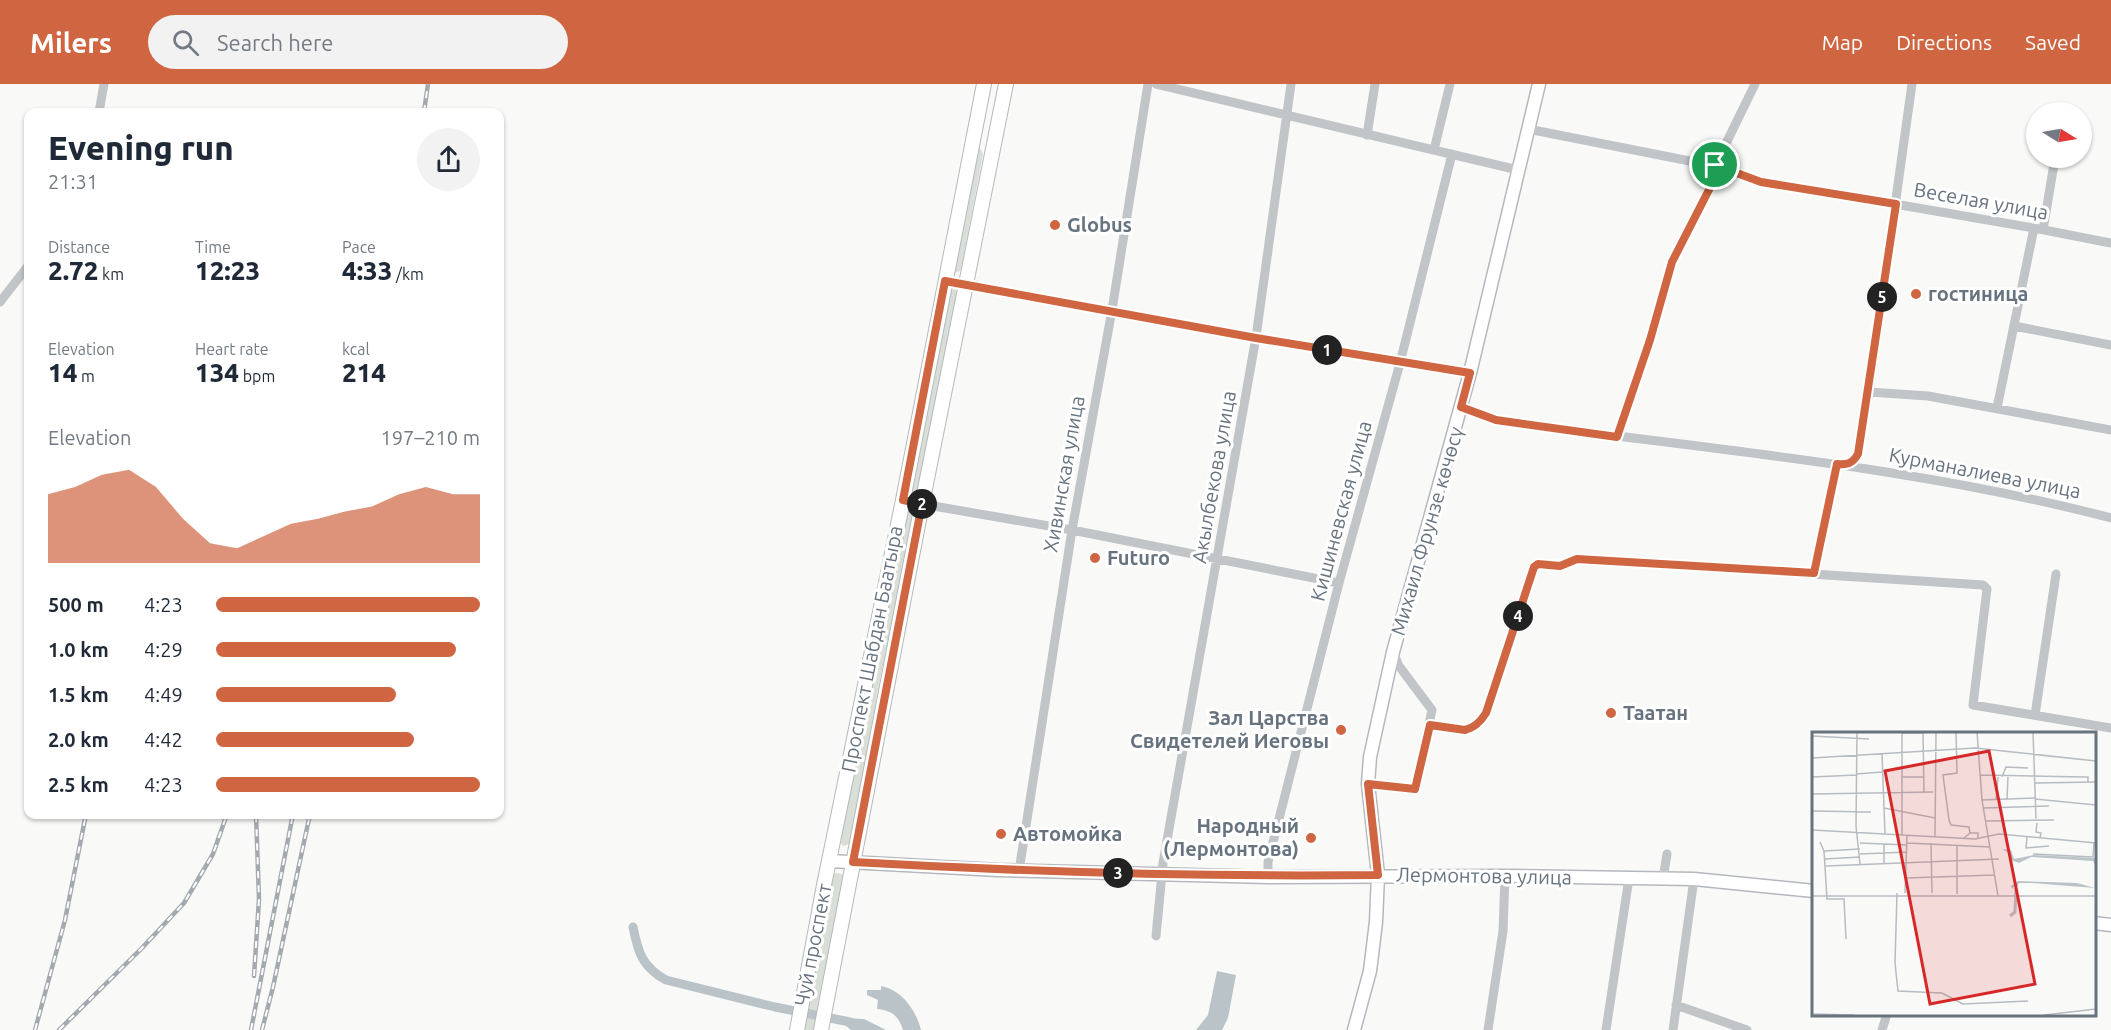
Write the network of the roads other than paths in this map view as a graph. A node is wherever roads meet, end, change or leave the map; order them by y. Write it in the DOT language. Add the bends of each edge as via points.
graph roads {
  1 [pos="104,84"];
  2 [pos="984,84"];
  3 [pos="1006,84"];
  4 [pos="1148,84"];
  5 [pos="1156,84"];
  6 [pos="1291,84"];
  7 [pos="1375,84"];
  8 [pos="1450,84"];
  9 [pos="1539,84"];
  10 [pos="1755,84"];
  11 [pos="1912,84"];
  12 [pos="980,107"];
  13 [pos="100,108"];
  14 [pos="1001,112"];
  15 [pos="1287,115"];
  16 [pos="1528,129"];
  17 [pos="1367,135"];
  18 [pos="973,143"];
  19 [pos="994,146"];
  20 [pos="1434,150"];
  21 [pos="1452,154"];
  22 [pos="1715,165"];
  23 [pos="2053,168"];
  24 [pos="1518,170"];
  25 [pos="1896,204"];
  26 [pos="2038,229"];
  27 [pos="2111,243"];
  28 [pos="24,271"];
  29 [pos="945,281"];
  30 [pos="966,284"];
  31 [pos="0,303"];
  32 [pos="1112,310"];
  33 [pos="2014,326"];
  34 [pos="1256,338"];
  35 [pos="2111,345"];
  36 [pos="1401,363"];
  37 [pos="1470,373"];
  38 [pos="1869,392"];
  39 [pos="1461,407"];
  40 [pos="1997,408"];
  41 [pos="2111,430"];
  42 [pos="1617,437"];
  43 [pos="1842,465"];
  44 [pos="903,500"];
  45 [pos="922,504"];
  46 [pos="2111,518"];
  47 [pos="1072,530"];
  48 [pos="1218,559"];
  49 [pos="1814,573"];
  50 [pos="2056,574"];
  51 [pos="1339,583"];
  52 [pos="1393,652"];
  53 [pos="2035,715"];
  54 [pos="1430,725"];
  55 [pos="2111,728"];
  56 [pos="1368,784"];
  57 [pos="1667,854"];
  58 [pos="830,861"];
  59 [pos="853,862"];
  60 [pos="1019,871"];
  61 [pos="1162,874"];
  62 [pos="1378,875"];
  63 [pos="1505,876"];
  64 [pos="1268,877"];
  65 [pos="1629,878"];
  66 [pos="1663,879"];
  67 [pos="1694,879"];
  68 [pos="1812,891"];
  69 [pos="2096,923"];
  70 [pos="2111,925"];
  71 [pos="1156,936"];
  72 [pos="1681,1006"];
  73 [pos="1887,1015"];
  74 [pos="797,1030"];
  75 [pos="821,1030"];
  76 [pos="1354,1030"];
  77 [pos="1488,1030"];
  78 [pos="1606,1030"];
  79 [pos="1672,1030"];
  80 [pos="1747,1030"];
  81 [pos="1882,1030"];
  1 -- 13 [label="street"];
  2 -- 12 [label="main road, Проспект Шабдан Баатыра"];
  3 -- 14 [label="main road, Проспект Шабдан Баатыра"];
  4 -- 32 [label="street, Хивинская улица"];
  5 -- 15 [label="street"];
  6 -- 15 [label="street, Акылбекова улица"];
  7 -- 17 [label="street"];
  8 -- 20 [label="street"];
  9 -- 16 [label="main road, Михаил Фрунзе көчөсү"];
  10 -- 22 [label="street"];
  11 -- 25 [label="street"];
  12 -- 14 [label="main road"];
  12 -- 18 [label="main road, Проспект Шабдан Баатыра"];
  14 -- 19 [label="main road, Проспект Шабдан Баатыра"];
  15 -- 17 [label="street"];
  15 -- 34 [label="street, Акылбекова улица"];
  16 -- 22 [label="street, Веселая улица"];
  16 -- 24 [label="main road, Михаил Фрунзе көчөсү"];
  17 -- 20 [label="street"];
  18 -- 19 [label="main road"];
  18 -- 29 [label="main road, Проспект Шабдан Баатыра"];
  19 -- 30 [label="main road, Проспект Шабдан Баатыра"];
  20 -- 21 [label="street"];
  21 -- 24 [label="street"];
  21 -- 36 [label="street, Кишиневская улица"];
  22 -- 25 [label="street, Веселая улица" via="1761,182"];
  22 -- 42 [label="street" via="1716,176 1672,262"];
  23 -- 26 [label="street"];
  24 -- 37 [label="main road, Михаил Фрунзе көчөсү"];
  25 -- 26 [label="street, Веселая улица"];
  25 -- 38 [label="street"];
  26 -- 27 [label="street, Веселая улица"];
  26 -- 33 [label="street"];
  28 -- 31 [label="street"];
  29 -- 30 [label="main road"];
  29 -- 44 [label="main road, Проспект Шабдан Баатыра"];
  30 -- 32 [label="street"];
  30 -- 45 [label="main road, Проспект Шабдан Баатыра"];
  32 -- 34 [label="street"];
  32 -- 47 [label="street, Хивинская улица"];
  33 -- 35 [label="street"];
  33 -- 40 [label="street"];
  34 -- 36 [label="street"];
  34 -- 48 [label="street, Акылбекова улица"];
  36 -- 37 [label="street"];
  36 -- 51 [label="street, Кишиневская улица"];
  37 -- 39 [label="main road, Михаил Фрунзе көчөсү"];
  38 -- 40 [label="street" via="1928,396"];
  38 -- 43 [label="street" via="1858,454 1854,461"];
  39 -- 42 [label="street, Курманалиева улица" via="1496,420"];
  39 -- 52 [label="main road, Михаил Фрунзе көчөсү"];
  40 -- 41 [label="street"];
  42 -- 43 [label="street, Курманалиева улица"];
  43 -- 46 [label="street, Курманалиева улица" via="2062,505"];
  43 -- 49 [label="street"];
  44 -- 45 [label="main road"];
  44 -- 58 [label="main road, Проспект Шабдан Баатыра"];
  45 -- 47 [label="street"];
  45 -- 59 [label="main road, Проспект Шабдан Баатыра"];
  47 -- 48 [label="street"];
  47 -- 60 [label="street, Хивинская улица"];
  48 -- 51 [label="street"];
  48 -- 61 [label="street, Акылбекова улица"];
  49 -- 53 [label="street" via="1986,586 1973,705"];
  49 -- 54 [label="street" via="1577,559 1560,566 1538,564 1482,719 1465,730"];
  50 -- 53 [label="street"];
  51 -- 64 [label="street, Кишиневская улица" via="1268,862"];
  52 -- 54 [label="street" via="1432,710"];
  52 -- 56 [label="main road, Михаил Фрунзе көчөсү" via="1370,757"];
  53 -- 55 [label="street"];
  54 -- 56 [label="street" via="1415,789"];
  56 -- 62 [label="main road, Михаил Фрунзе көчөсү"];
  57 -- 66 [label="street"];
  58 -- 59 [label="main road, Лермонтова улица"];
  58 -- 74 [label="main road, Чуй проспект"];
  59 -- 60 [label="main road, Лермонтова улица"];
  59 -- 75 [label="main road, Чуй проспект"];
  60 -- 61 [label="main road, Лермонтова улица"];
  61 -- 64 [label="main road, Лермонтова улица"];
  61 -- 71 [label="street, Акылбекова улица"];
  62 -- 63 [label="main road, Лермонтова улица"];
  62 -- 64 [label="main road, Лермонтова улица"];
  62 -- 76 [label="main road, Михаил Фрунзе көчөсү" via="1370,971"];
  63 -- 65 [label="main road, Лермонтова улица"];
  63 -- 77 [label="street" via="1503,931"];
  65 -- 66 [label="main road, Лермонтова улица"];
  65 -- 78 [label="street"];
  66 -- 67 [label="main road, Лермонтова улица"];
  67 -- 68 [label="main road, Лермонтова улица"];
  67 -- 72 [label="street"];
  69 -- 70 [label="main road"];
  72 -- 79 [label="street"];
  72 -- 80 [label="street"];
  73 -- 81 [label="street"];
}
